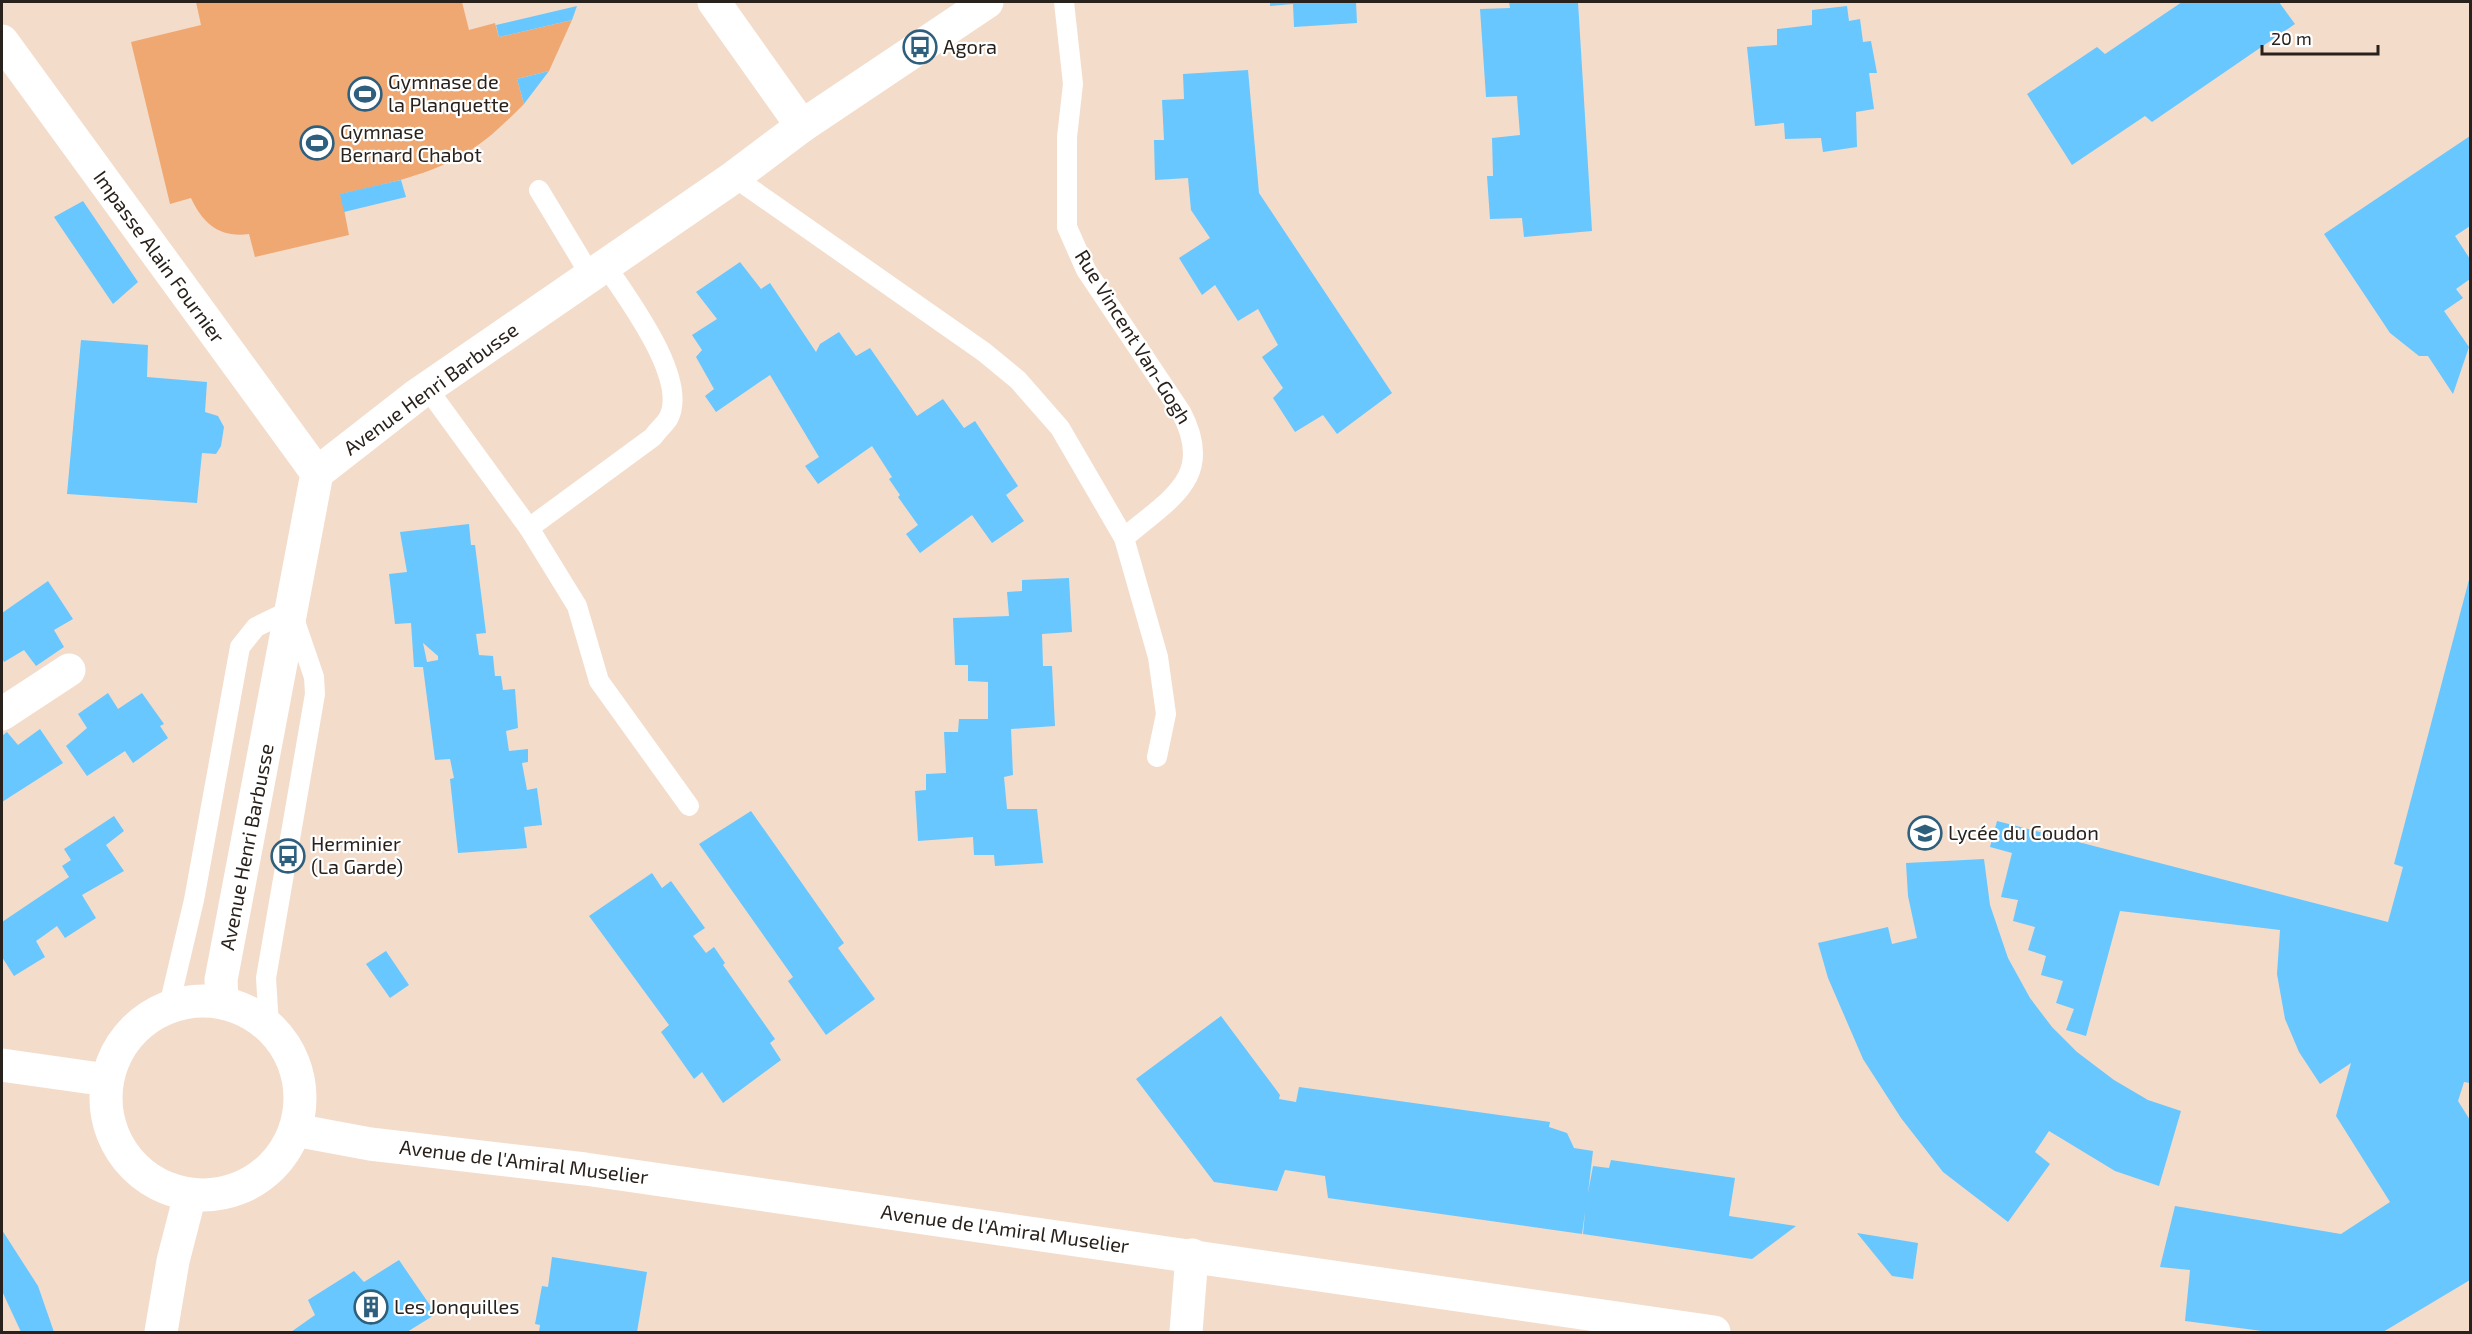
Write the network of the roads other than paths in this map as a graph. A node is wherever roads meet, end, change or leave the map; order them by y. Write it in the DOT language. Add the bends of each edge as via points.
graph roads {
  1 [pos="714,2"];
  2 [pos="987,2"];
  3 [pos="1064,2"];
  4 [pos="2,41"];
  5 [pos="802,126"];
  6 [pos="734,177"];
  7 [pos="539,190"];
  8 [pos="599,271"];
  9 [pos="427,388"];
  10 [pos="317,473"];
  11 [pos="529,528"];
  12 [pos="1124,538"];
  13 [pos="291,610"];
  14 [pos="69,670"];
  15 [pos="2,714"];
  16 [pos="1157,757"];
  17 [pos="689,806"];
  18 [pos="222,1002"];
  19 [pos="169,1006"];
  20 [pos="269,1026"];
  21 [pos="2,1065"];
  22 [pos="107,1080"];
  23 [pos="295,1130"];
  24 [pos="190,1195"];
  25 [pos="1192,1255"];
  26 [pos="161,1332"];
  27 [pos="1186,1332"];
  28 [pos="1714,1332"];
  1 -- 5 [label="street"];
  2 -- 5 [label="street, Avenue Henri Barbusse"];
  3 -- 12 [label="lane, Rue Vincent Van-Gogh" via="1073,84 1067,137 1067,227 1086,270 1181,412 1192,434 1195,456 1184,486"];
  4 -- 10 [label="street, Impasse Alain Fournier"];
  5 -- 6 [label="street, Avenue Henri Barbusse"];
  6 -- 8 [label="street, Avenue Henri Barbusse"];
  6 -- 12 [label="lane" via="984,352 1018,380 1060,428"];
  7 -- 8 [label="lane"];
  8 -- 9 [label="street, Avenue Henri Barbusse"];
  8 -- 11 [label="lane" via="656,343 672,383 669,417 653,436"];
  9 -- 10 [label="street, Avenue Henri Barbusse"];
  9 -- 11 [label="lane"];
  10 -- 13 [label="street, Avenue Henri Barbusse"];
  11 -- 17 [label="lane" via="577,606 599,681"];
  12 -- 16 [label="lane" via="1158,657 1166,714"];
  13 -- 18 [label="street, Avenue Henri Barbusse" via="221,980"];
  13 -- 19 [label="lane" via="255,627 240,647 196,890"];
  13 -- 20 [label="lane" via="314,677 315,694 266,978"];
  14 -- 15 [label="street"];
  18 -- 19 [label="street" via="195,1000"];
  18 -- 20 [label="street" via="247,1010"];
  19 -- 22 [label="street" via="146,1018 128,1035"];
  20 -- 23 [label="street" via="287,1047 298,1074 301,1102"];
  21 -- 22 [label="street"];
  22 -- 24 [label="street" via="106,1112 116,1142 134,1167 160,1186"];
  23 -- 24 [label="street" via="284,1154 242,1188 217,1195"];
  23 -- 25 [label="street, Avenue de l'Amiral Muselier"];
  24 -- 26 [label="street"];
  25 -- 27 [label="street"];
  25 -- 28 [label="street, Avenue de l'Amiral Muselier"];
}
